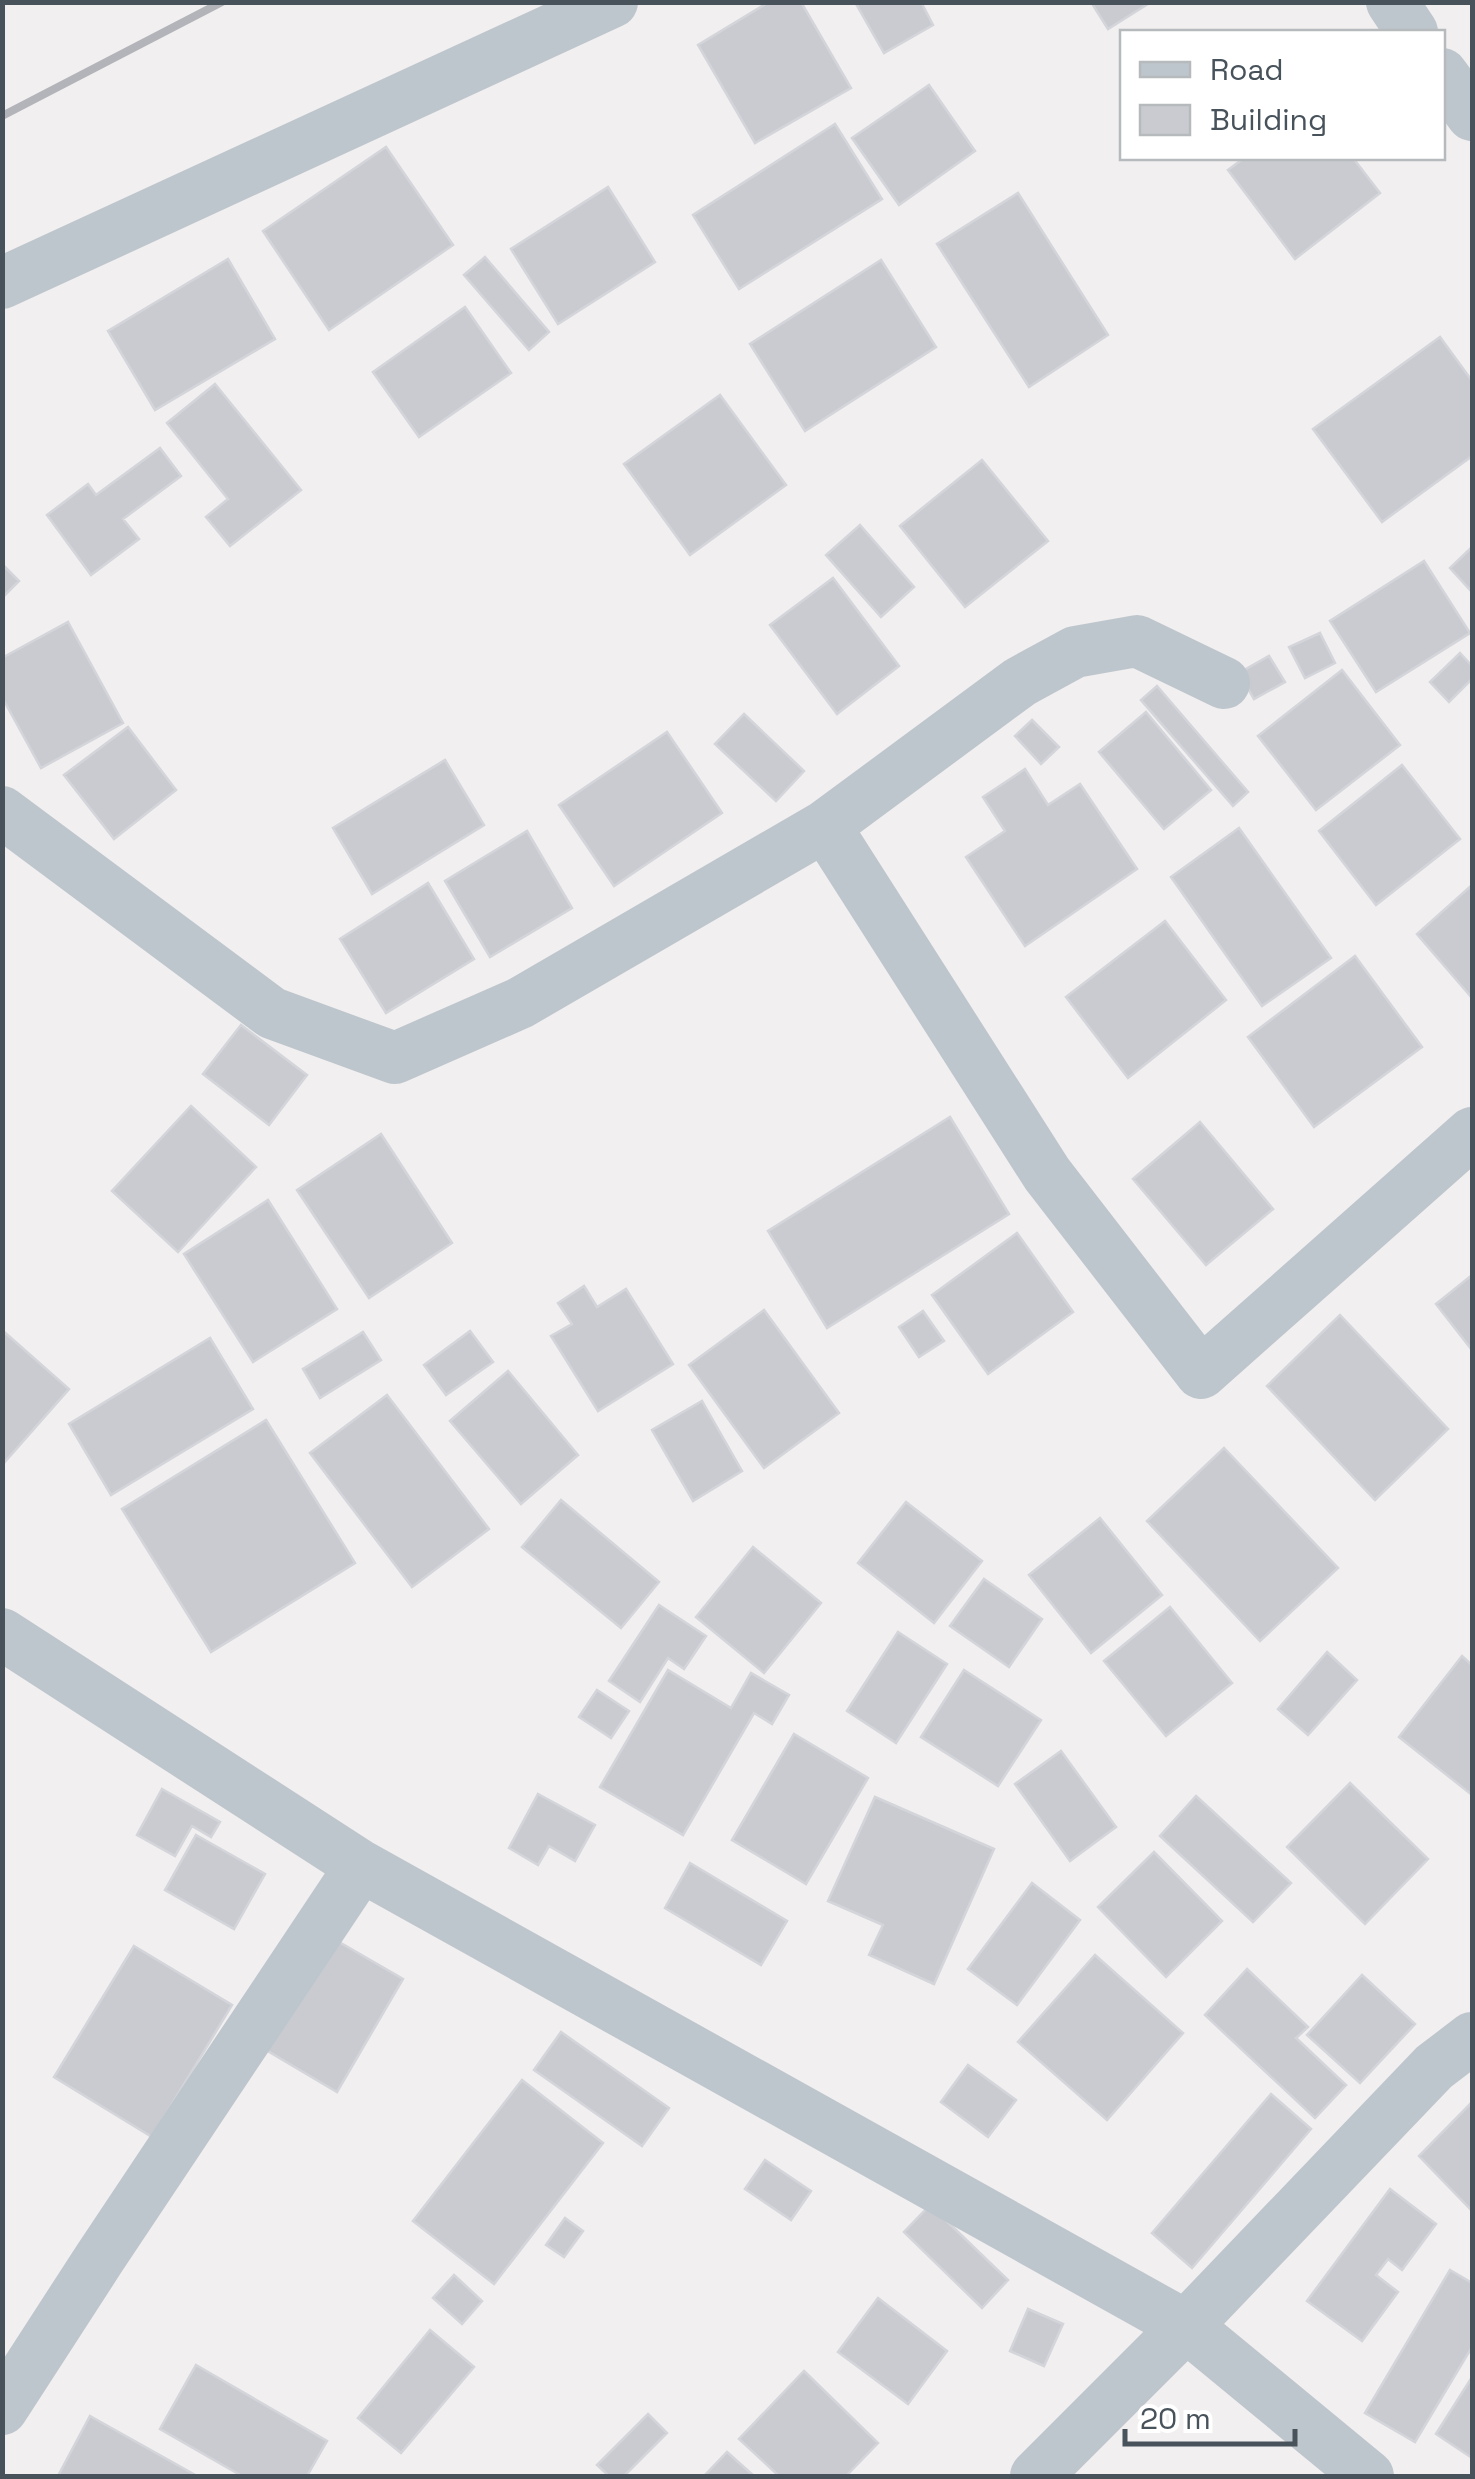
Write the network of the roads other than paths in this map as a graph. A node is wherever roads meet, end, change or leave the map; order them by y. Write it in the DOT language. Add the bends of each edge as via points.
graph roads {
  1 [pos="612,2"];
  2 [pos="1392,2"];
  3 [pos="1411,30"];
  4 [pos="1445,78"];
  5 [pos="1472,116"];
  6 [pos="2,283"];
  7 [pos="1224,682"];
  8 [pos="2,812"];
  9 [pos="825,826"];
  10 [pos="1472,1133"];
  11 [pos="2,1634"];
  12 [pos="360,1866"];
  13 [pos="1472,2038"];
  14 [pos="1186,2326"];
  15 [pos="2,2409"];
  16 [pos="1036,2476"];
  17 [pos="1368,2476"];
  1 -- 6 [label="street"];
  2 -- 3 [label="street"];
  4 -- 5 [label="street"];
  7 -- 9 [label="street" via="1136,640 1075,652 1020,682"];
  8 -- 9 [label="street" via="272,1013 395,1058 520,1003"];
  9 -- 10 [label="street" via="1047,1174 1200,1374"];
  11 -- 12 [label="street"];
  12 -- 14 [label="street"];
  12 -- 15 [label="street"];
  13 -- 14 [label="street" via="1434,2067"];
  14 -- 16 [label="street"];
  14 -- 17 [label="street"];
}
